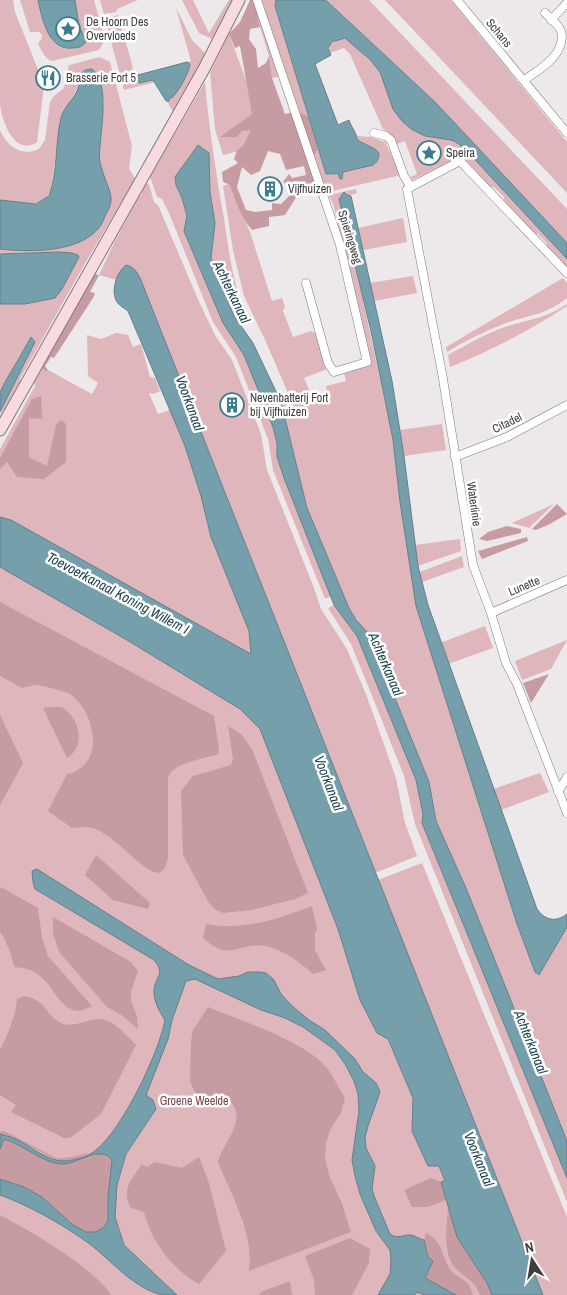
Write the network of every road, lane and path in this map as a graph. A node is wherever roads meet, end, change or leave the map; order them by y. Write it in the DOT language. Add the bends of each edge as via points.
graph roads {
  1 [pos="239,0"];
  2 [pos="257,0"];
  3 [pos="457,0"];
  4 [pos="567,3"];
  5 [pos="545,13"];
  6 [pos="551,20"];
  7 [pos="524,80"];
  8 [pos="374,133"];
  9 [pos="567,133"];
  10 [pos="411,187"];
  11 [pos="567,273"];
  12 [pos="306,283"];
  13 [pos="567,405"];
  14 [pos="0,430"];
  15 [pos="455,457"];
  16 [pos="567,580"];
  17 [pos="491,613"];
  18 [pos="567,777"];
  19 [pos="558,792"];
  20 [pos="567,813"];
  1 -- 14 [label="street" via="205,67"];
  2 -- 12 [label="street, Spieringweg" via="340,246 366,362 334,372 328,363"];
  3 -- 7 [label="street, Schans"];
  4 -- 6 [label="street"];
  5 -- 6 [label="street"];
  6 -- 7 [label="street" via="560,30 562,44 547,65"];
  7 -- 9 [label="street, Schans"];
  8 -- 10 [label="street, Waterlinie" via="391,140"];
  10 -- 11 [label="street" via="460,161"];
  10 -- 15 [label="street, Waterlinie" via="407,189"];
  13 -- 15 [label="street, Citadel" via="507,436"];
  15 -- 17 [label="street, Waterlinie" via="469,551"];
  16 -- 17 [label="street, Lunette"];
  17 -- 19 [label="street, Waterlinie" via="506,663"];
  18 -- 19 [label="street"];
  19 -- 20 [label="street, Waterlinie"];
}
